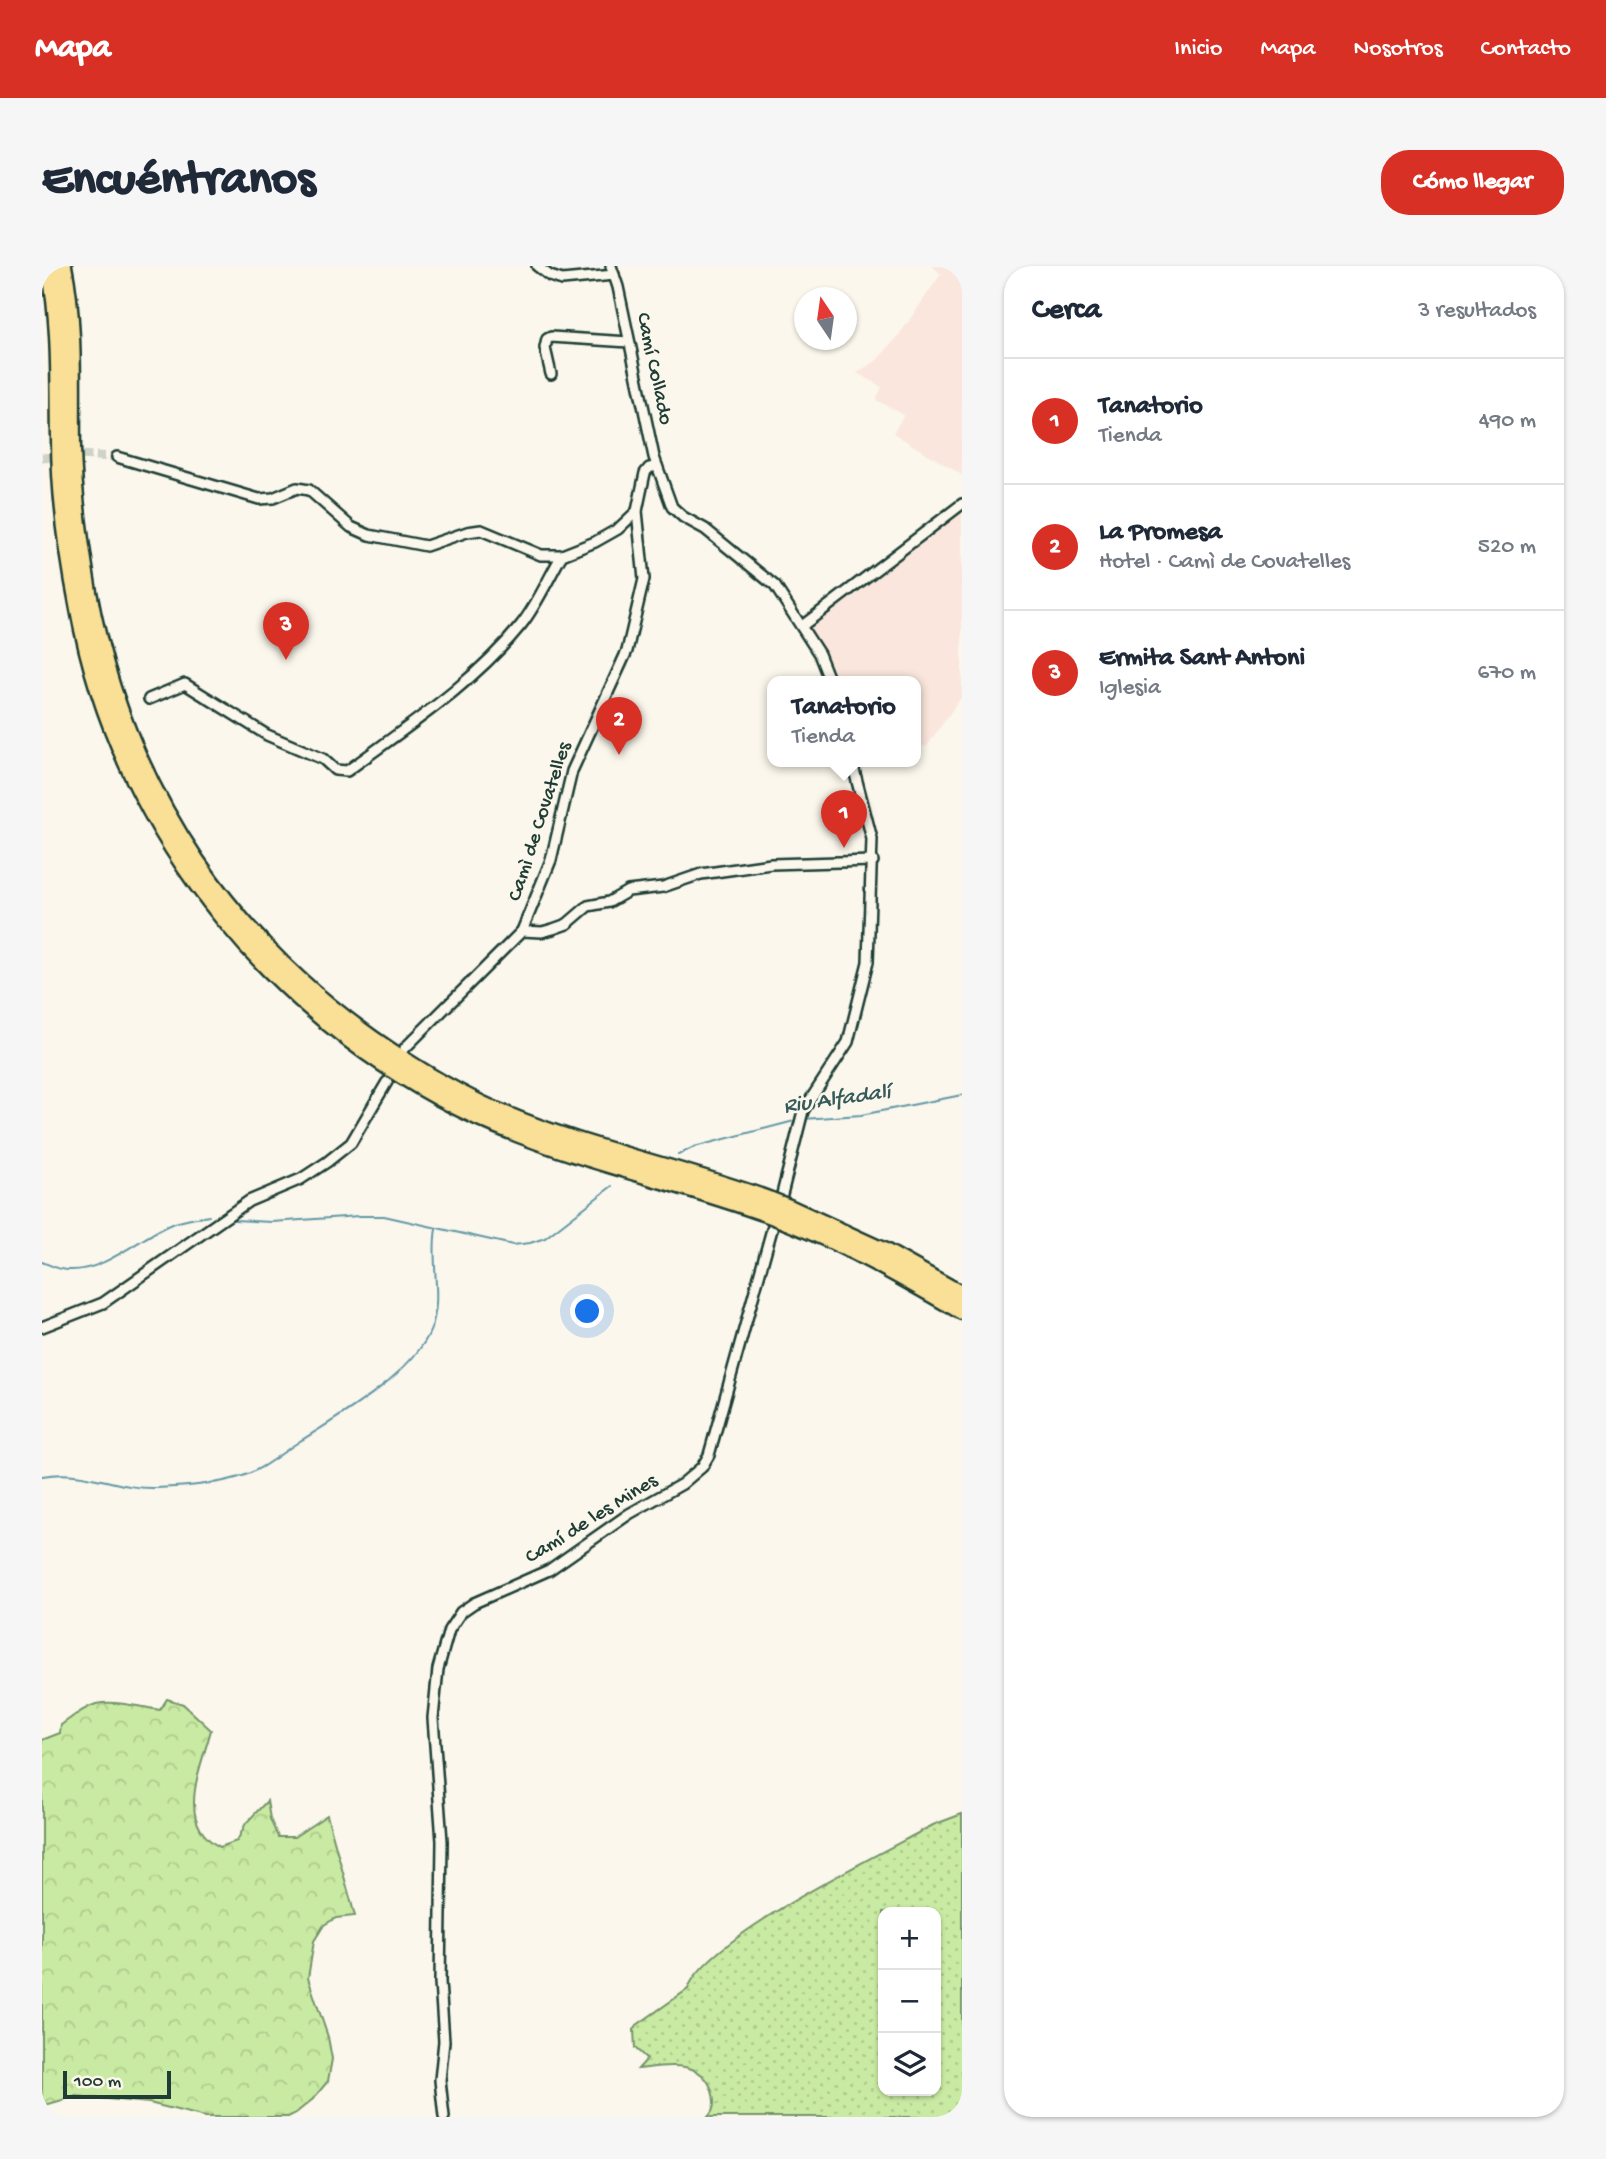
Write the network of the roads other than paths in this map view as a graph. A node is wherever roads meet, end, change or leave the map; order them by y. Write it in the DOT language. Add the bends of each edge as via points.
graph roads {
  1 [pos="50,266"];
  2 [pos="63,266"];
  3 [pos="537,266"];
  4 [pos="613,270"];
  5 [pos="629,342"];
  6 [pos="551,374"];
  7 [pos="117,457"];
  8 [pos="657,466"];
  9 [pos="962,504"];
  10 [pos="637,511"];
  11 [pos="559,555"];
  12 [pos="802,626"];
  13 [pos="828,676"];
  14 [pos="149,699"];
  15 [pos="853,767"];
  16 [pos="873,861"];
  17 [pos="522,931"];
  18 [pos="405,1048"];
  19 [pos="387,1082"];
  20 [pos="778,1211"];
  21 [pos="962,1295"];
  22 [pos="962,1311"];
  23 [pos="42,1327"];
  24 [pos="444,2117"];
  1 -- 20 [label="highway" via="59,322 65,519 87,650 124,756 172,846 207,898 244,943 322,1017 435,1094 528,1137"];
  2 -- 20 [label="highway" via="71,328 75,496 100,652 116,705 150,783 222,898 287,971 328,1007 458,1093 562,1136 724,1183"];
  3 -- 4 [label="street" via="562,280"];
  4 -- 5 [label="street, Camí Collado"];
  5 -- 6 [label="street" via="551,337 545,348"];
  5 -- 8 [label="street, Camí Collado"];
  7 -- 11 [label="street" via="259,499 309,489 351,527 369,535 426,546 481,530 531,553"];
  8 -- 10 [label="street, Camì de Covatelles" via="645,473"];
  8 -- 12 [label="street, Camí Collado" via="677,512 705,528 770,581"];
  9 -- 12 [label="street"];
  10 -- 11 [label="street" via="609,535"];
  10 -- 17 [label="street, Camì de Covatelles" via="645,579 627,648 572,771 551,860"];
  11 -- 14 [label="street" via="523,622 495,654 347,771 335,770 323,759 267,735 185,684"];
  12 -- 13 [label="street, Camí Collado"];
  15 -- 16 [label="street, Camí de les Mines" via="872,839"];
  16 -- 17 [label="street" via="771,864 701,874 663,887 628,891 609,902 588,906 554,929"];
  16 -- 20 [label="street, Camí de les Mines" via="868,962 851,1033 803,1111"];
  17 -- 18 [label="street"];
  19 -- 23 [label="street" via="351,1143 327,1163 249,1201 103,1303"];
  20 -- 21 [label="highway" via="883,1251"];
  20 -- 22 [label="highway"];
  20 -- 24 [label="street, Camí de les Mines" via="702,1467 549,1570 474,1603 449,1630 438,1669 433,1718 442,1841 444,2041 439,2080"];
}
